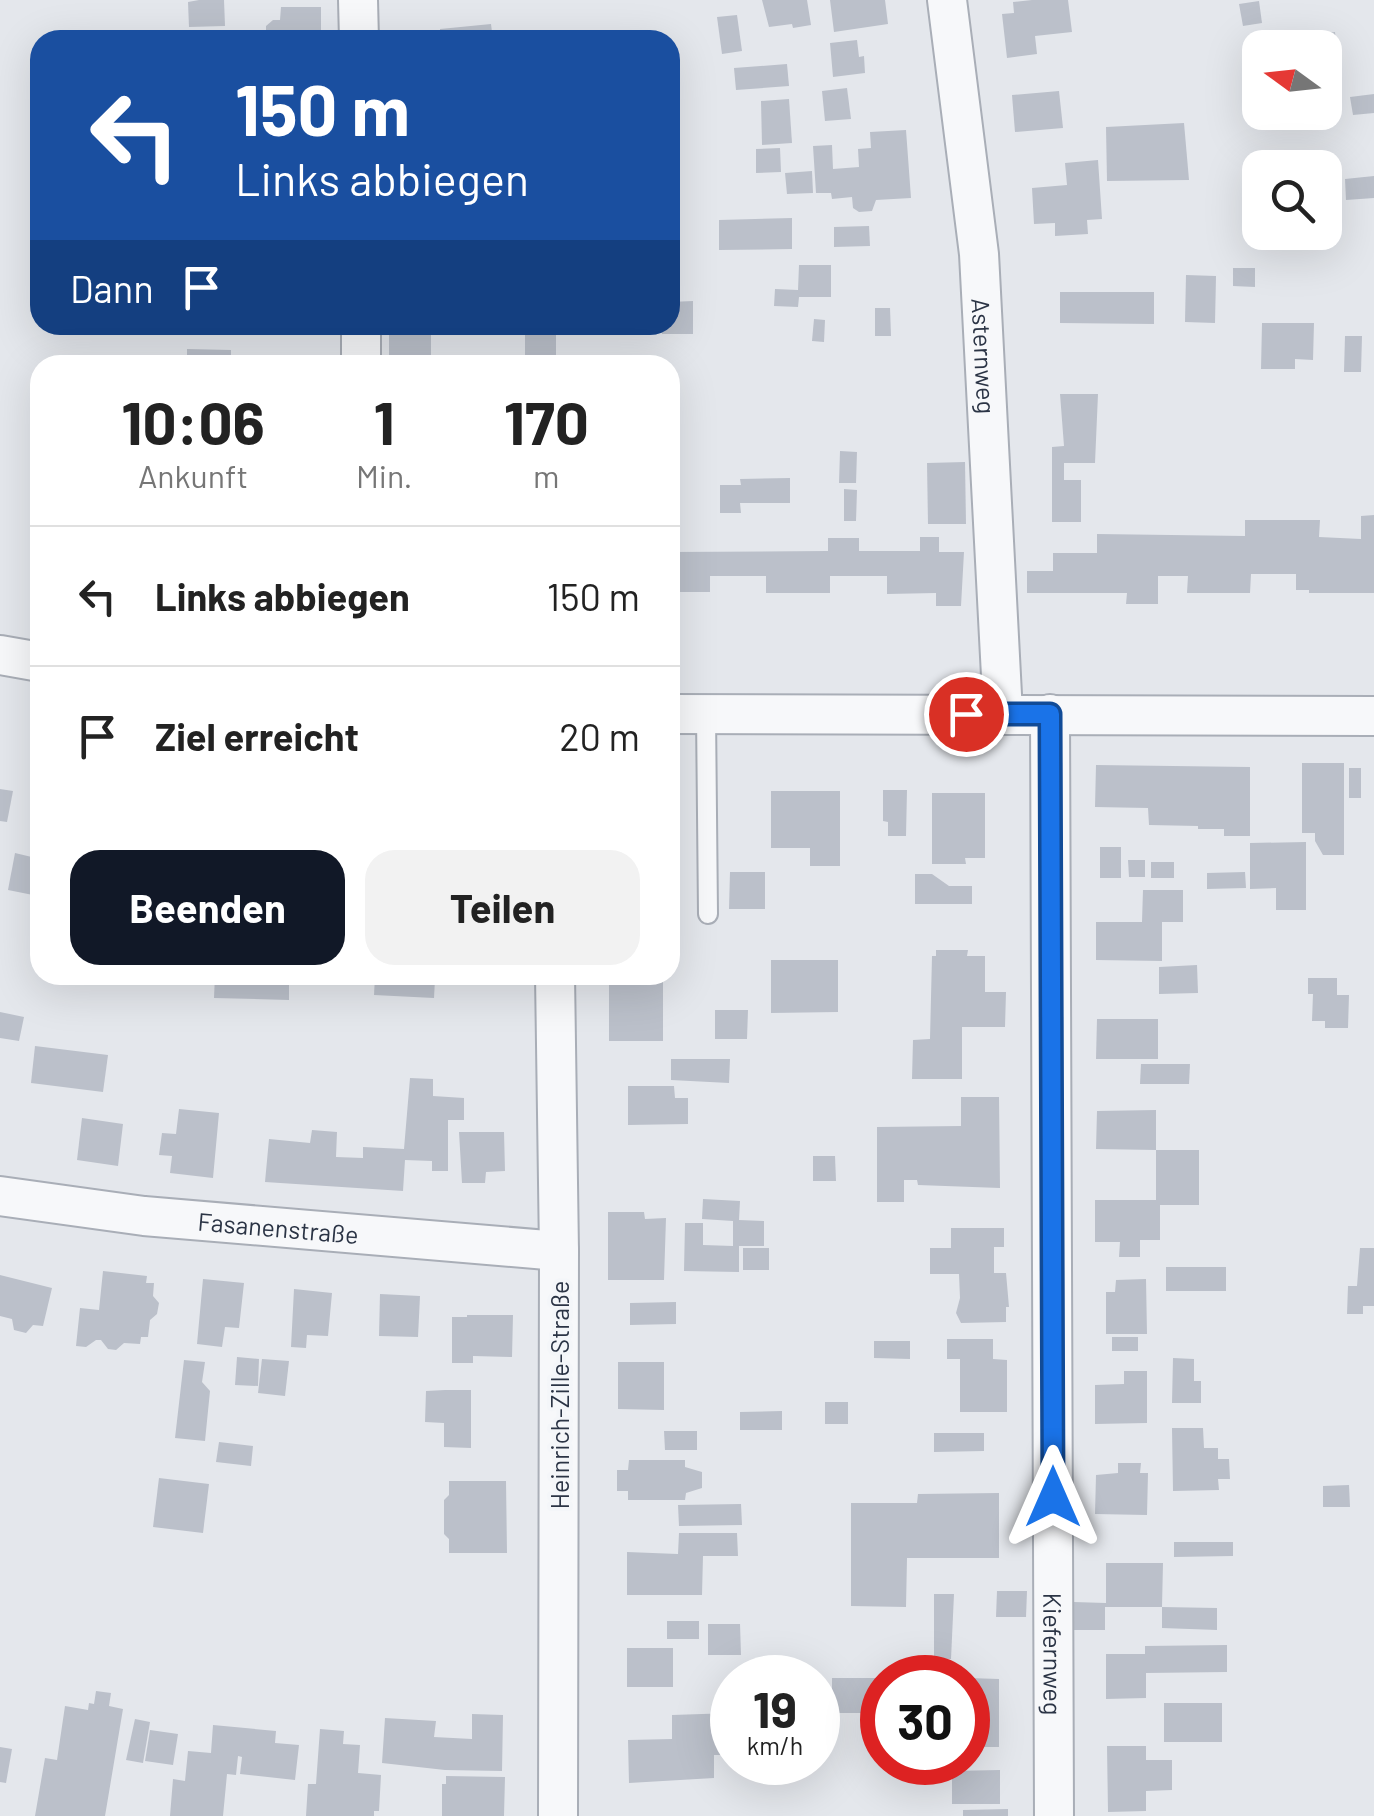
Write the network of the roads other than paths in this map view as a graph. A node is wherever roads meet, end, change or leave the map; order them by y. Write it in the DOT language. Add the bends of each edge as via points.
graph roads {
  1 [pos="358,0"];
  2 [pos="947,0"];
  3 [pos="358,30"];
  4 [pos="0,655"];
  5 [pos="30,660"];
  6 [pos="688,714"];
  7 [pos="1004,714"];
  8 [pos="1050,714"];
  9 [pos="1374,716"];
  10 [pos="708,914"];
  11 [pos="554,985"];
  12 [pos="0,1196"];
  13 [pos="559,1251"];
  14 [pos="558,1816"];
  15 [pos="1054,1816"];
  1 -- 3 [label="street"];
  2 -- 7 [label="street, Asternweg" via="979,254"];
  4 -- 5 [label="street"];
  6 -- 7 [label="street"];
  6 -- 10 [label="lane"];
  7 -- 8 [label="street"];
  8 -- 9 [label="street"];
  8 -- 15 [label="street, Kiefernweg"];
  11 -- 13 [label="street, Heinrich-Zille-Straße"];
  12 -- 13 [label="street, Fasanenstraße" via="144,1216"];
  13 -- 14 [label="street, Heinrich-Zille-Straße"];
}
